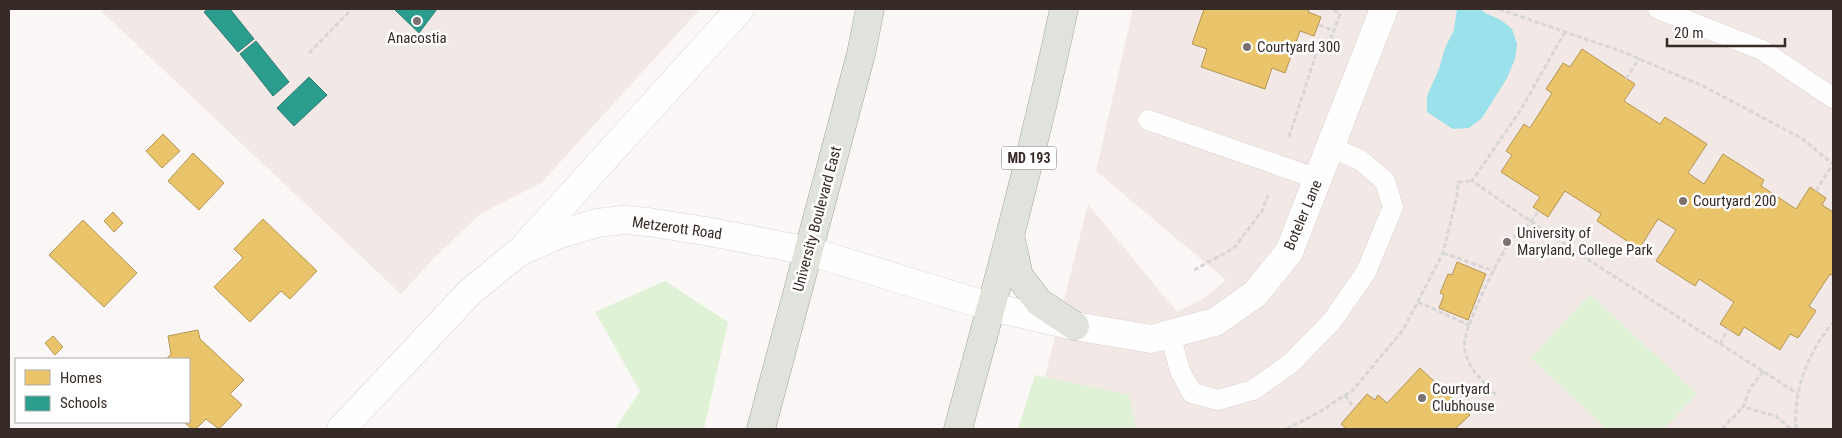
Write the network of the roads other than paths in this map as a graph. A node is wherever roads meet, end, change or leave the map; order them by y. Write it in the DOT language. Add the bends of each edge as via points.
graph roads {
  1 [pos="740,9"];
  2 [pos="870,9"];
  3 [pos="1064,9"];
  4 [pos="1384,9"];
  5 [pos="1658,9"];
  6 [pos="1833,98"];
  7 [pos="1148,120"];
  8 [pos="1331,148"];
  9 [pos="1318,179"];
  10 [pos="1010,233"];
  11 [pos="809,251"];
  12 [pos="519,252"];
  13 [pos="992,307"];
  14 [pos="1075,326"];
  15 [pos="1170,334"];
  16 [pos="340,429"];
  17 [pos="761,429"];
  18 [pos="958,429"];
  1 -- 12 [label="street"];
  2 -- 11 [label="main road, University Boulevard East"];
  3 -- 10 [label="main road, MD 193"];
  4 -- 8 [label="street, Boteler Lane"];
  5 -- 6 [label="lane" via="1762,50"];
  7 -- 9 [label="lane"];
  8 -- 9 [label="street, Boteler Lane"];
  8 -- 15 [label="lane" via="1360,160 1385,182 1393,207 1366,272 1332,322 1291,363 1253,390 1218,400 1192,393 1180,371"];
  9 -- 15 [label="street, Boteler Lane" via="1289,252 1255,294 1215,322"];
  10 -- 13 [label="main road, MD 193"];
  10 -- 14 [label="main road" via="1019,276 1039,302"];
  11 -- 12 [label="street, Metzerott Road" via="705,231 622,220 597,222"];
  11 -- 13 [label="street, Metzerott Road"];
  11 -- 17 [label="main road, University Boulevard East"];
  12 -- 16 [label="street, Metzerott Road" via="470,292"];
  13 -- 14 [label="street, Boteler Lane"];
  13 -- 18 [label="main road, MD 193"];
  14 -- 15 [label="street, Boteler Lane" via="1151,339"];
}
